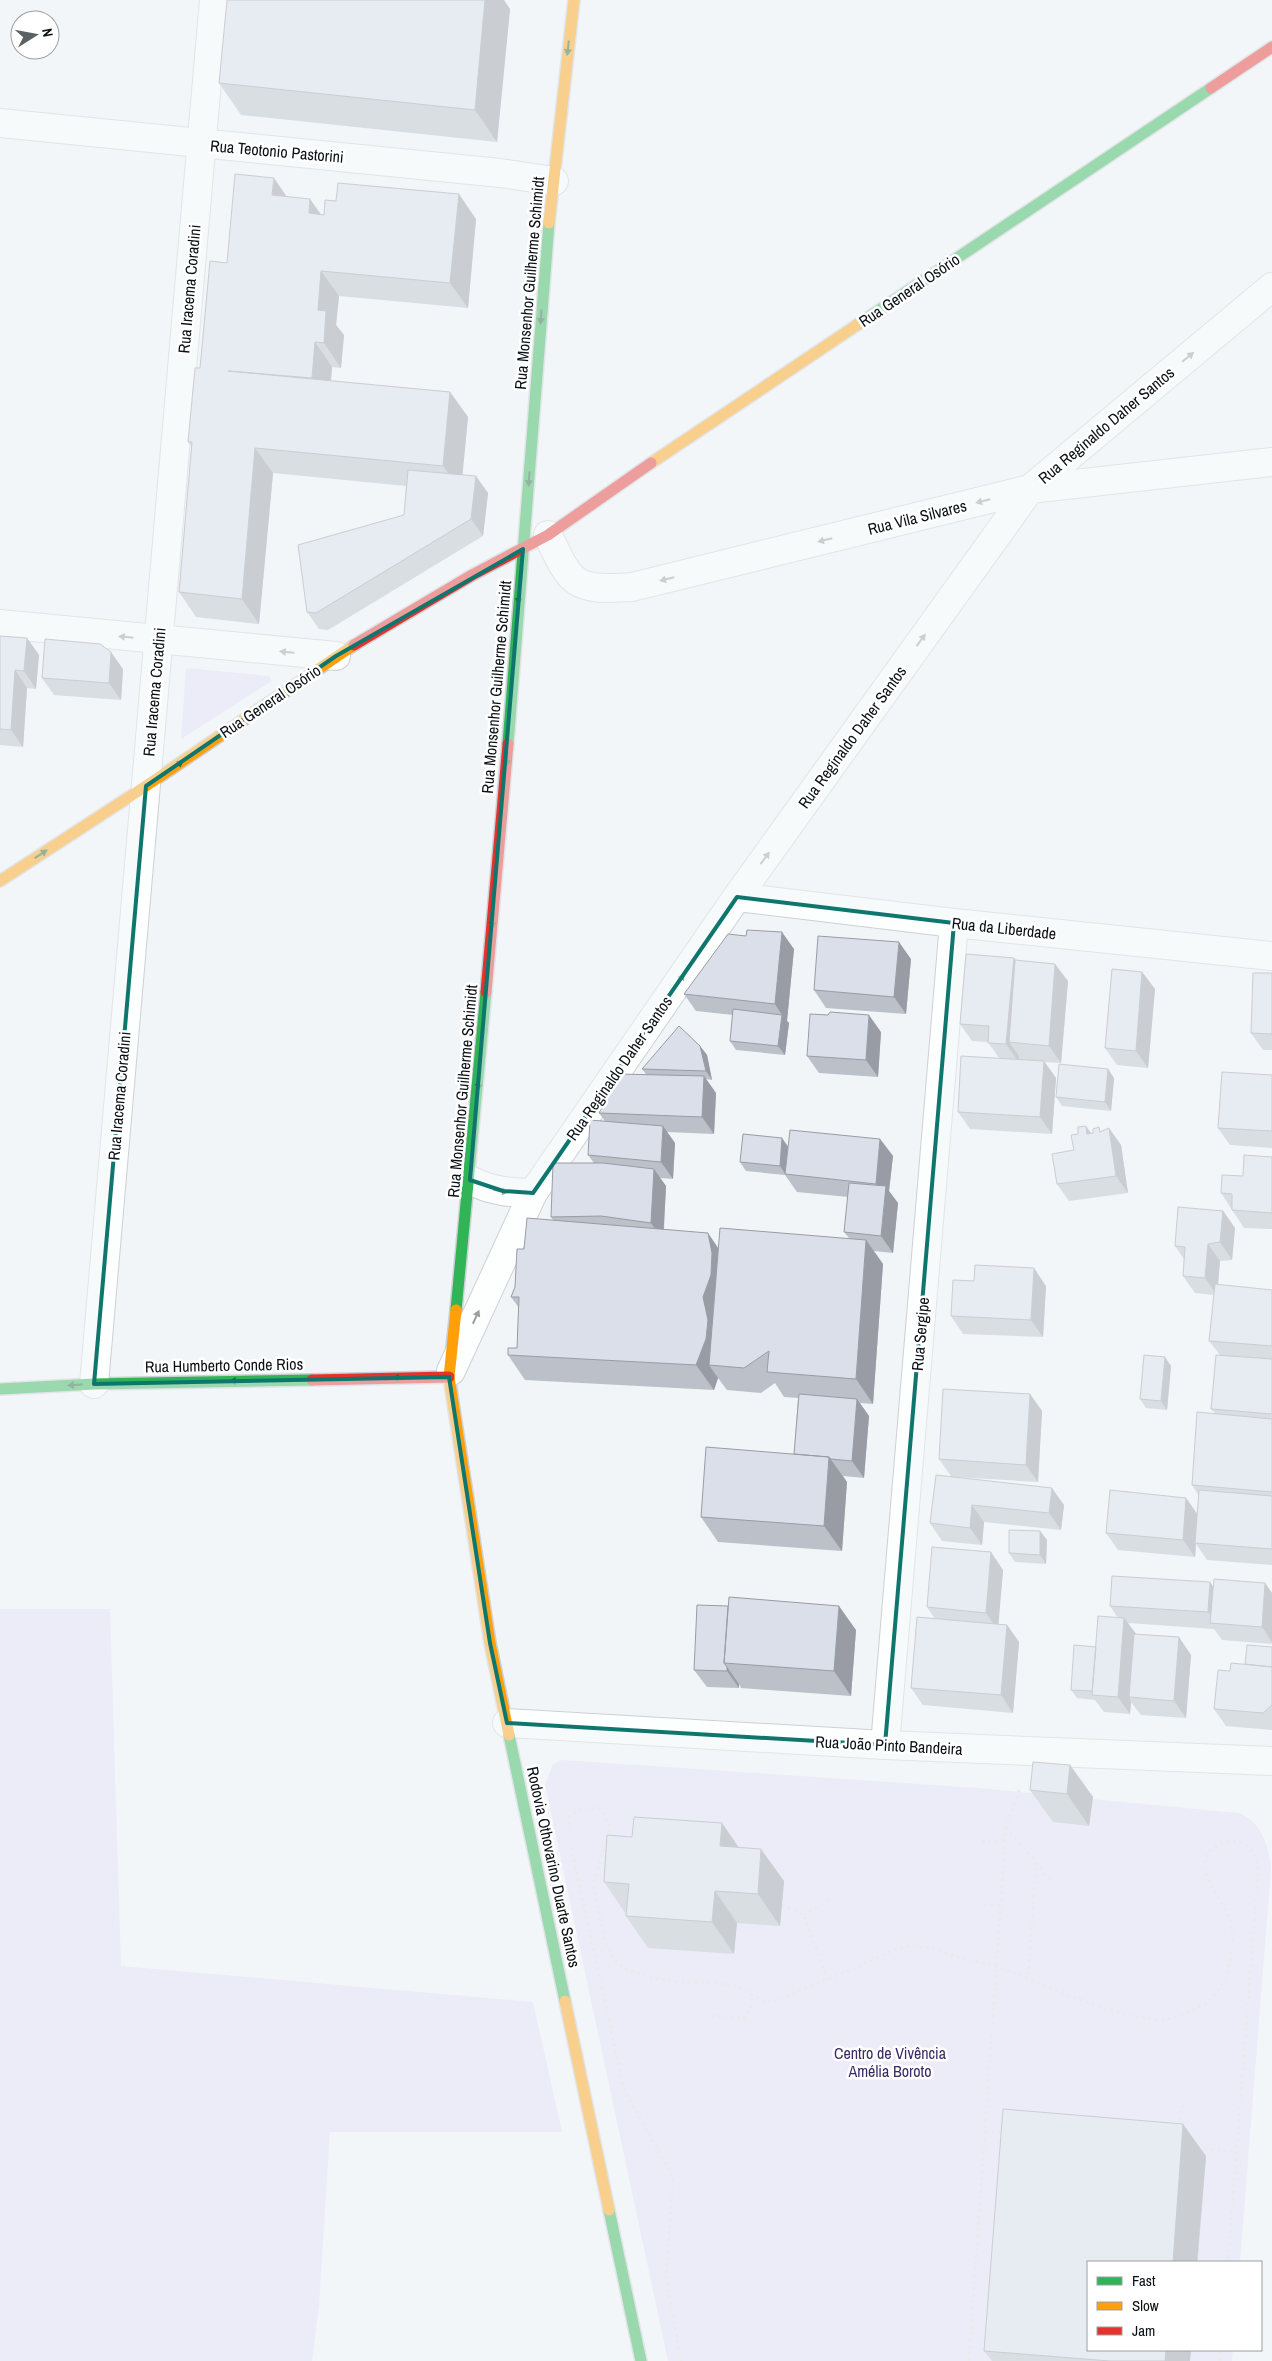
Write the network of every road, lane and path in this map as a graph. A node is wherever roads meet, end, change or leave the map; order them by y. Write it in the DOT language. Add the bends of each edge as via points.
graph roads {
  1 [pos="214,0"];
  2 [pos="574,0"];
  3 [pos="1272,47"];
  4 [pos="0,123"];
  5 [pos="202,144"];
  6 [pos="554,181"];
  7 [pos="1272,287"];
  8 [pos="1272,462"];
  9 [pos="1030,489"];
  10 [pos="548,535"];
  11 [pos="523,549"];
  12 [pos="0,624"];
  13 [pos="158,641"];
  14 [pos="336,656"];
  15 [pos="146,786"];
  16 [pos="0,881"];
  17 [pos="737,897"];
  18 [pos="954,923"];
  19 [pos="1272,956"];
  20 [pos="470,1180"];
  21 [pos="533,1193"];
  22 [pos="449,1377"];
  23 [pos="94,1384"];
  24 [pos="0,1389"];
  25 [pos="507,1722"];
  26 [pos="885,1745"];
  27 [pos="1272,1761"];
  28 [pos="1020,1788"];
  29 [pos="1006,1827"];
  30 [pos="1005,1840"];
  31 [pos="982,1842"];
  32 [pos="1036,1862"];
  33 [pos="1050,1880"];
  34 [pos="828,1900"];
  35 [pos="978,1904"];
  36 [pos="782,1905"];
  37 [pos="1001,1905"];
  38 [pos="804,1915"];
  39 [pos="997,1966"];
  40 [pos="827,1979"];
  41 [pos="1028,1979"];
  42 [pos="753,1996"];
  43 [pos="711,2016"];
  44 [pos="1185,2100"];
  45 [pos="1178,2128"];
  46 [pos="985,2131"];
  47 [pos="1005,2133"];
  48 [pos="1191,2148"];
  49 [pos="1237,2152"];
  50 [pos="1228,2261"];
  51 [pos="641,2361"];
  52 [pos="681,2361"];
  53 [pos="969,2361"];
  1 -- 5 [label="street, Rua Iracema Coradini"];
  2 -- 6 [label="main road, Rua Monsenhor Guilherme Schimidt, one-way"];
  3 -- 10 [label="main road, Rua General Osório"];
  4 -- 5 [label="street, Rua Teotonio Pastorini"];
  5 -- 6 [label="street, Rua Teotonio Pastorini"];
  5 -- 13 [label="street, Rua Iracema Coradini"];
  6 -- 11 [label="main road, Rua Monsenhor Guilherme Schimidt, one-way"];
  9 -- 7 [label="street, Rua Reginaldo Daher Santos, one-way"];
  8 -- 9 [label="street, Rua Vila Silvares"];
  9 -- 10 [label="street, Rua Vila Silvares, one-way" via="632,587 597,588 569,575"];
  17 -- 9 [label="street, Rua Reginaldo Daher Santos, one-way"];
  10 -- 11 [label="main road, Rua General Osório"];
  11 -- 14 [label="main road, Rua General Osório" via="472,575"];
  11 -- 20 [label="main road, Rua Monsenhor Guilherme Schimidt, one-way"];
  13 -- 12 [label="street, one-way"];
  14 -- 13 [label="street, one-way"];
  13 -- 15 [label="street, Rua Iracema Coradini"];
  15 -- 14 [label="main road, Rua General Osório, one-way"];
  16 -- 15 [label="main road, Rua General Osório, one-way"];
  15 -- 23 [label="street, Rua Iracema Coradini"];
  17 -- 18 [label="street, Rua da Liberdade"];
  21 -- 17 [label="street, Rua Reginaldo Daher Santos, one-way"];
  18 -- 19 [label="street, Rua da Liberdade"];
  18 -- 26 [label="street, Rua Sergipe"];
  20 -- 21 [label="street, one-way" via="492,1190"];
  20 -- 22 [label="main road, Rua Monsenhor Guilherme Schimidt"];
  22 -- 21 [label="street, Rua Reginaldo Daher Santos, one-way"];
  22 -- 23 [label="main road, Rua Humberto Conde Rios, one-way"];
  22 -- 25 [label="main road, Rodovia Othovarino Duarte Santos" via="490,1643"];
  23 -- 24 [label="main road, Rua Humberto Conde Rios, one-way"];
  25 -- 26 [label="street, Rua João Pinto Bandeira"];
  25 -- 51 [label="main road, Rodovia Othovarino Duarte Santos"];
  26 -- 27 [label="street, Rua João Pinto Bandeira"];
  28 -- 29 [label="path"];
  29 -- 30 [label="path"];
  29 -- 32 [label="path"];
  30 -- 31 [label="path"];
  30 -- 37 [label="path"];
  32 -- 33 [label="path"];
  32 -- 41 [label="path"];
  34 -- 38 [label="path"];
  35 -- 37 [label="path"];
  36 -- 38 [label="path"];
  37 -- 39 [label="path"];
  38 -- 40 [label="path"];
  39 -- 40 [label="path" via="962,1959 931,1947 912,1946 892,1951"];
  39 -- 41 [label="path"];
  39 -- 46 [label="path"];
  40 -- 42 [label="path" via="778,2000 764,2002"];
  41 -- 49 [label="path" via="1125,2014 1150,2018 1172,2018 1208,2002 1222,1984 1231,1962 1234,1938 1230,1918 1211,1885 1206,1869 1207,1854 1215,1846 1228,1841 1241,1842 1250,1849 1256,1859 1256,1905"];
  42 -- 43 [label="path" via="748,2015 743,2018"];
  42 -- 52 [label="path" via="725,1984 669,1981 645,1976 627,1970 614,1960 604,1937 594,1885 610,1828 601,1809 579,1809 569,1817 567,1829 624,2089 673,2177 666,2278"];
  44 -- 45 [label="path"];
  46 -- 47 [label="path"];
  46 -- 53 [label="path"];
  48 -- 49 [label="path"];
  49 -- 50 [label="path"];
}
